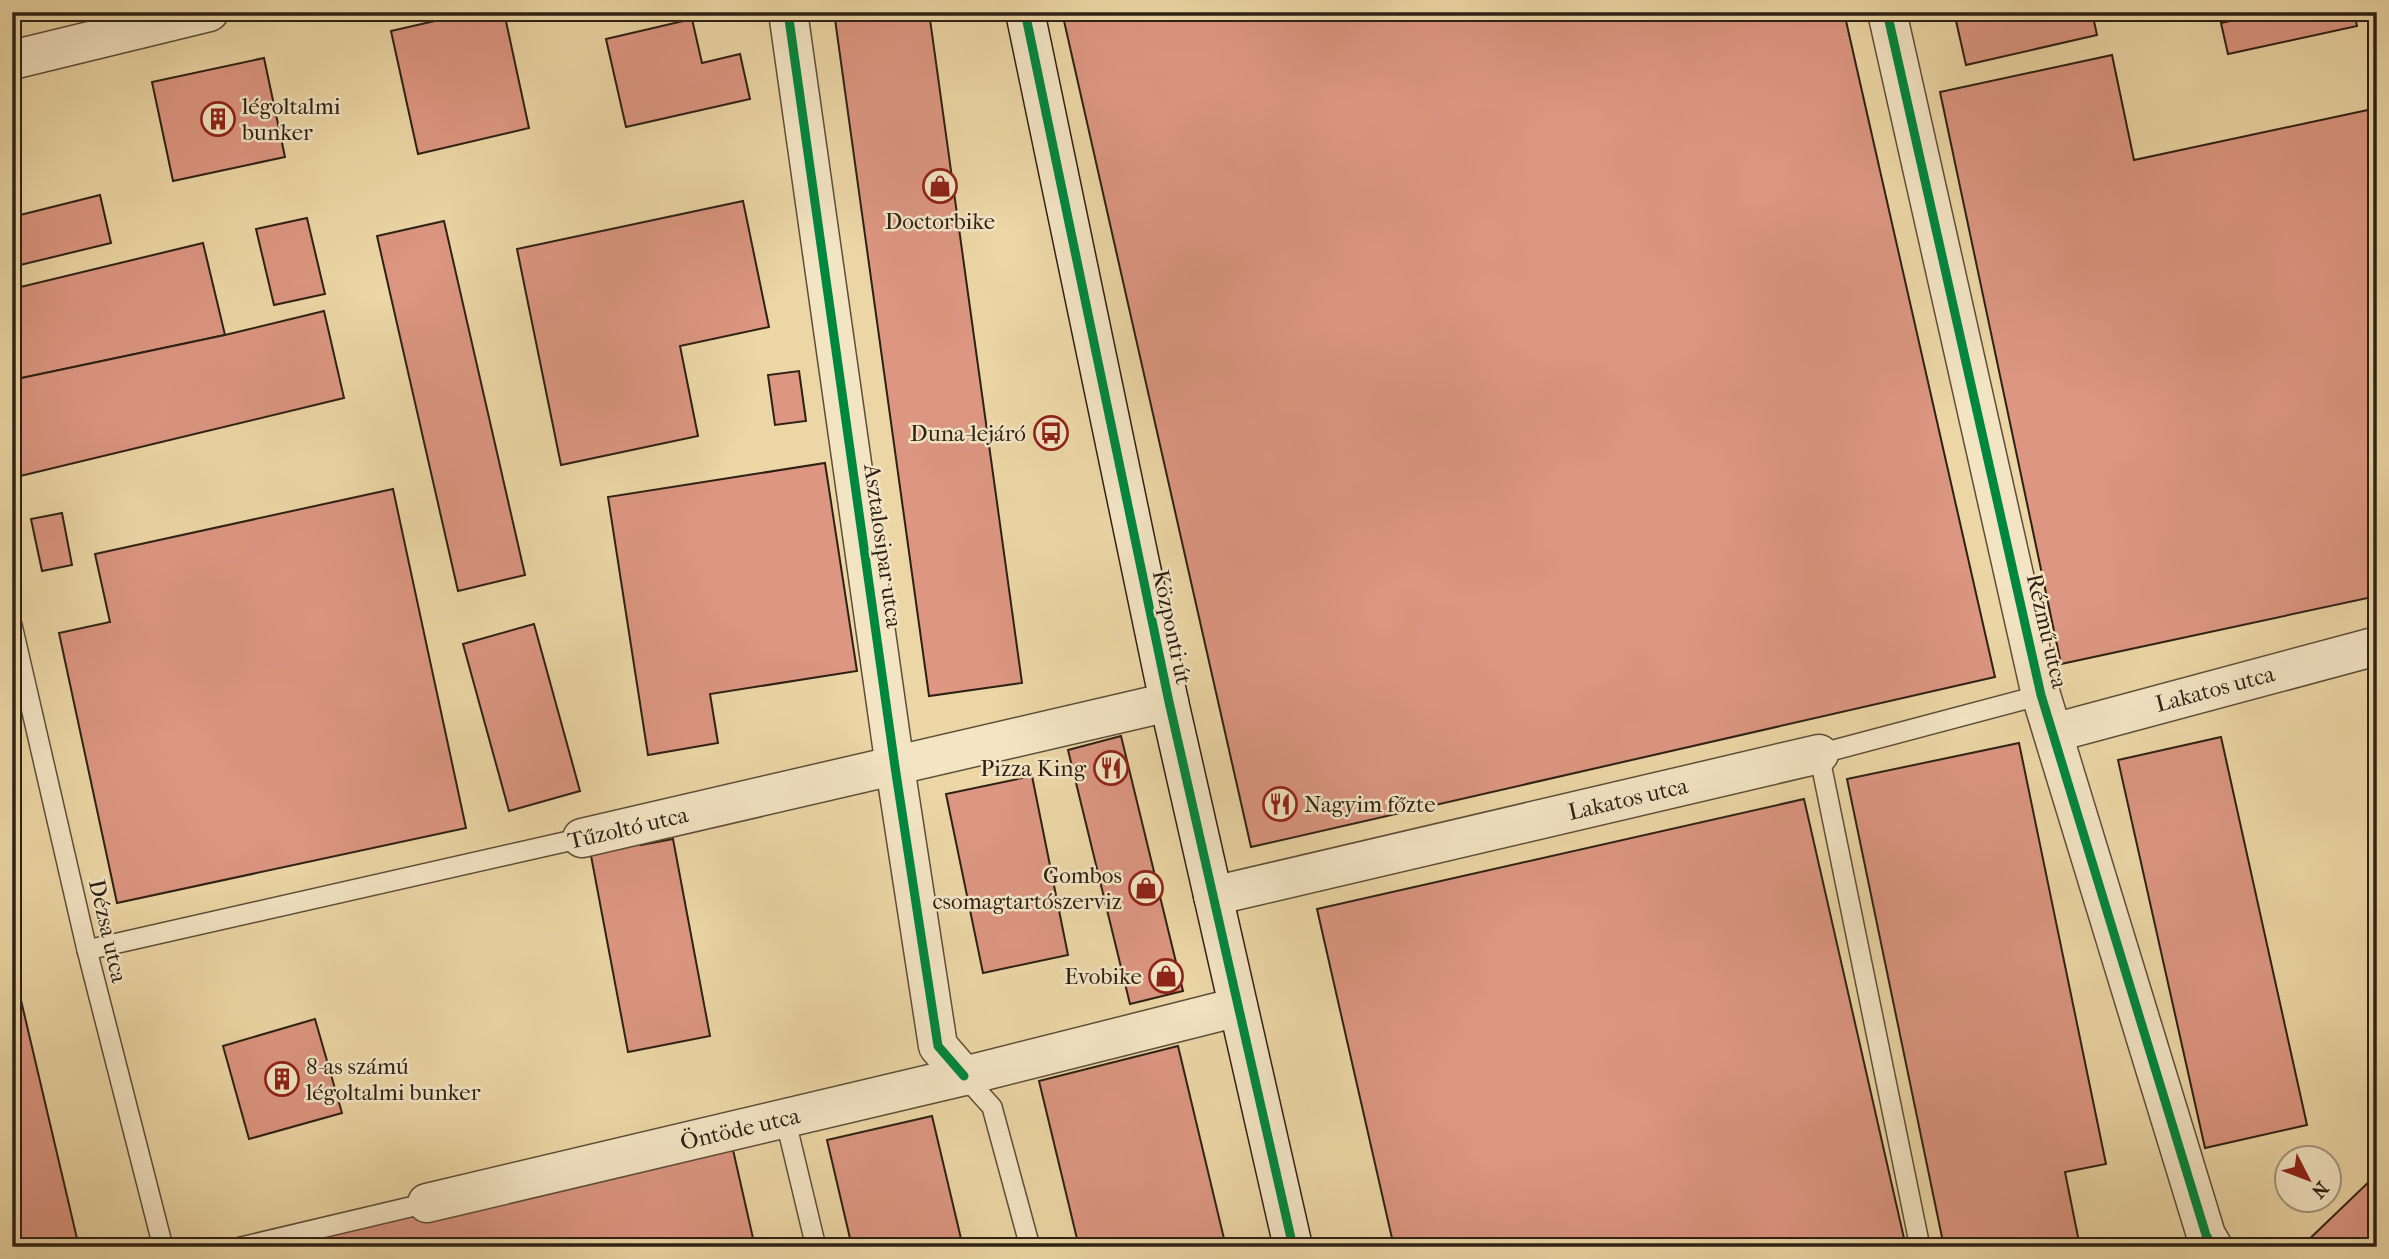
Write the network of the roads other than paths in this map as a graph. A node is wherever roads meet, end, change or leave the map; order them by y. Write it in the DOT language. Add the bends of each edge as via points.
graph roads {
  1 [pos="209,12"];
  2 [pos="788,12"];
  3 [pos="1025,12"];
  4 [pos="1887,12"];
  5 [pos="148,20"];
  6 [pos="12,60"];
  7 [pos="12,625"];
  8 [pos="2377,646"];
  9 [pos="2041,695"];
  10 [pos="1169,702"];
  11 [pos="2053,733"];
  12 [pos="1819,754"];
  13 [pos="895,767"];
  14 [pos="582,838"];
  15 [pos="1213,896"];
  16 [pos="87,950"];
  17 [pos="1238,1007"];
  18 [pos="964,1076"];
  19 [pos="785,1118"];
  20 [pos="427,1203"];
  21 [pos="163,1247"];
  22 [pos="241,1247"];
  23 [pos="817,1247"];
  24 [pos="1030,1247"];
  25 [pos="1293,1247"];
  26 [pos="1920,1247"];
  27 [pos="2213,1247"];
  1 -- 5 [label="street"];
  2 -- 13 [label="street, Asztalosipar utca"];
  3 -- 10 [label="street, Központi út"];
  4 -- 9 [label="street, Rézmű utca"];
  5 -- 6 [label="street"];
  7 -- 16 [label="lane, Dézsa utca"];
  8 -- 11 [label="street, Lakatos utca"];
  9 -- 11 [label="street, Rézmű utca"];
  9 -- 12 [label="lane, Lakatos utca"];
  10 -- 13 [label="street, Tűzoltó utca"];
  10 -- 15 [label="street, Központi út"];
  11 -- 27 [label="street, Rézmű utca"];
  12 -- 15 [label="street, Lakatos utca"];
  12 -- 26 [label="lane"];
  13 -- 14 [label="street, Tűzoltó utca"];
  13 -- 18 [label="street, Asztalosipar utca" via="938,1046"];
  14 -- 16 [label="lane, Tűzoltó utca"];
  15 -- 17 [label="street, Központi út"];
  16 -- 21 [label="lane, Dézsa utca"];
  17 -- 18 [label="street, Öntöde utca"];
  17 -- 25 [label="street, Központi út"];
  18 -- 19 [label="street, Öntöde utca"];
  18 -- 24 [label="lane, Asztalosipar utca" via="992,1107"];
  19 -- 20 [label="street, Öntöde utca"];
  19 -- 23 [label="lane"];
  20 -- 22 [label="lane, Öntöde utca"];
}
